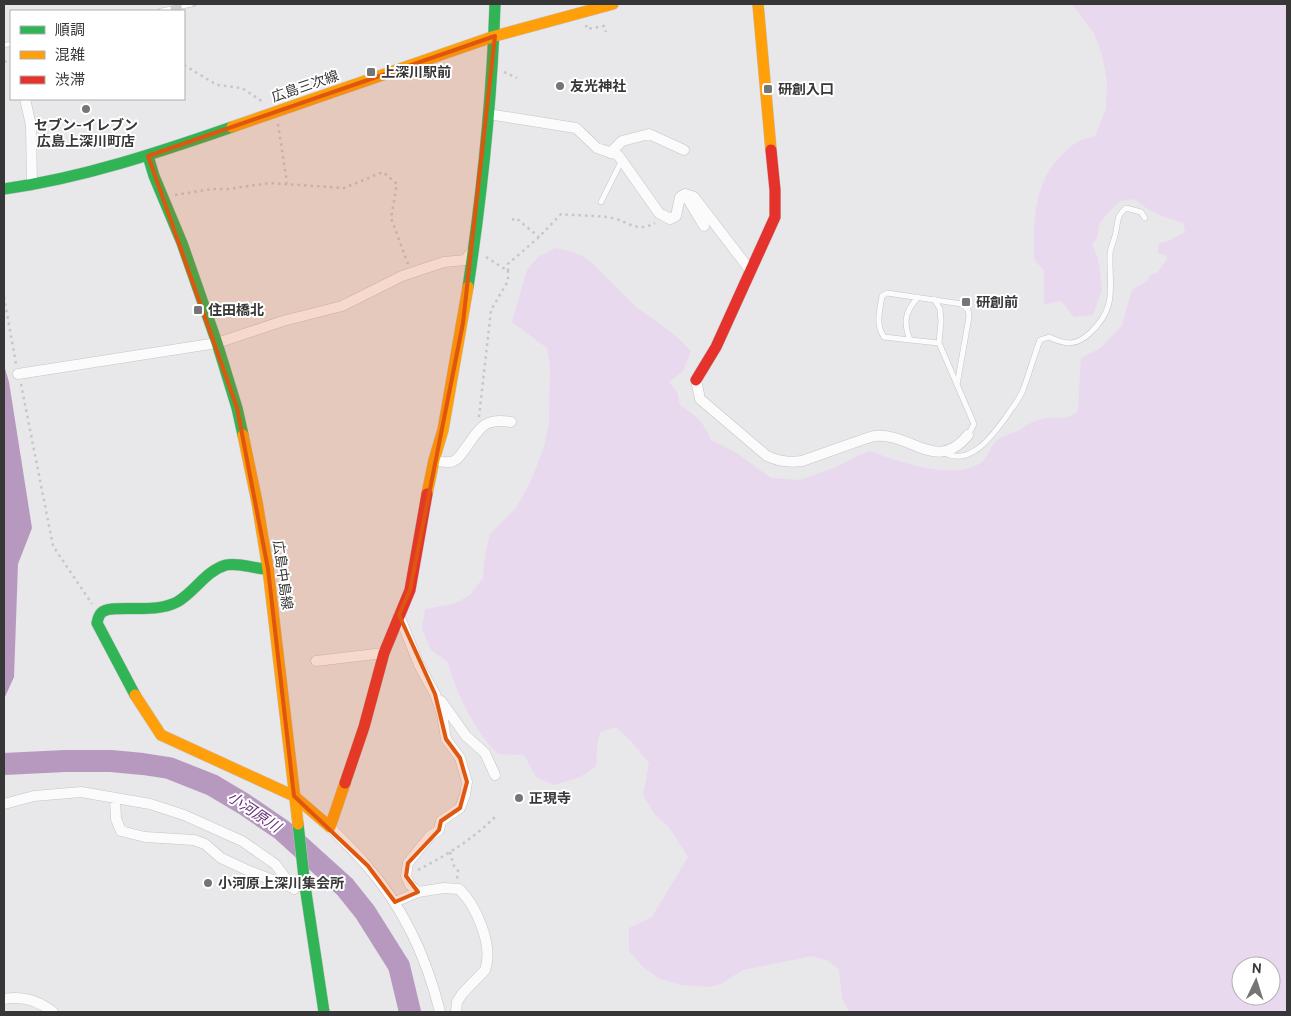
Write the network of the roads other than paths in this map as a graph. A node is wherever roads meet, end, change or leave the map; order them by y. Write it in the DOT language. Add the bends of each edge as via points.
graph roads {
  1 [pos="496,4"];
  2 [pos="613,4"];
  3 [pos="758,4"];
  4 [pos="495,36"];
  5 [pos="25,100"];
  6 [pos="488,114"];
  7 [pos="684,150"];
  8 [pos="610,153"];
  9 [pos="148,156"];
  10 [pos="622,160"];
  11 [pos="32,185"];
  12 [pos="4,189"];
  13 [pos="685,194"];
  14 [pos="601,202"];
  15 [pos="1145,218"];
  16 [pos="704,226"];
  17 [pos="474,249"];
  18 [pos="750,270"];
  19 [pos="918,297"];
  20 [pos="934,299"];
  21 [pos="910,340"];
  22 [pos="217,343"];
  23 [pos="939,343"];
  24 [pos="18,374"];
  25 [pos="696,380"];
  26 [pos="957,385"];
  27 [pos="511,422"];
  28 [pos="968,435"];
  29 [pos="942,452"];
  30 [pos="434,460"];
  31 [pos="268,569"];
  32 [pos="399,616"];
  33 [pos="384,653"];
  34 [pos="316,661"];
  35 [pos="429,684"];
  36 [pos="495,775"];
  37 [pos="115,798"];
  38 [pos="295,801"];
  39 [pos="4,804"];
  40 [pos="330,827"];
  41 [pos="302,889"];
  42 [pos="418,892"];
  43 [pos="394,902"];
  44 [pos="4,999"];
  45 [pos="53,1012"];
  46 [pos="324,1012"];
  47 [pos="440,1012"];
  48 [pos="456,1012"];
  1 -- 4 [label="street"];
  2 -- 4 [label="street, 広島三次線"];
  3 -- 18 [label="street" via="776,209"];
  4 -- 6 [label="street"];
  4 -- 9 [label="street, 広島三次線"];
  5 -- 11 [label="street" via="31,125"];
  6 -- 8 [label="street" via="576,128 597,148"];
  6 -- 17 [label="street"];
  7 -- 8 [label="street" via="649,134 622,141"];
  8 -- 10 [label="street"];
  9 -- 11 [label="street, 広島三次線"];
  9 -- 22 [label="street, 広島中島線"];
  10 -- 13 [label="street" via="659,213 666,217 676,216 680,198"];
  10 -- 14 [label="lane"];
  11 -- 12 [label="street, 広島三次線"];
  13 -- 16 [label="street"];
  13 -- 18 [label="street" via="694,197"];
  15 -- 29 [label="lane" via="1141,212 1126,208 1118,216 1111,245 1109,309 1103,320 1082,341 1064,343 1048,337 1040,340 1022,391 991,438 978,450 962,455 949,456"];
  17 -- 22 [label="street" via="465,260 444,262 410,273 342,306"];
  17 -- 30 [label="street" via="443,430"];
  18 -- 25 [label="street" via="716,346"];
  19 -- 20 [label="lane"];
  19 -- 21 [label="lane" via="906,317 905,328"];
  19 -- 21 [label="lane" via="887,293 882,296 878,322 880,331 884,337"];
  20 -- 23 [label="lane" via="940,309"];
  20 -- 26 [label="lane" via="962,304 968,310"];
  21 -- 23 [label="lane"];
  22 -- 24 [label="street"];
  22 -- 31 [label="street, 広島中島線" via="237,408"];
  23 -- 26 [label="lane"];
  25 -- 29 [label="street" via="700,398 767,456 780,461 802,461 875,436 886,436"];
  26 -- 28 [label="lane" via="974,424"];
  27 -- 30 [label="street" via="498,420 480,428 457,460"];
  28 -- 29 [label="street" via="955,448"];
  30 -- 32 [label="street" via="410,590"];
  31 -- 38 [label="street, 広島中島線"];
  31 -- 38 [label="street" via="225,566 205,577 171,604 104,610 99,614 97,623 127,682 161,735"];
  32 -- 33 [label="street"];
  32 -- 35 [label="street"];
  33 -- 34 [label="street"];
  33 -- 40 [label="street" via="364,728"];
  35 -- 36 [label="street" via="466,736 485,753"];
  35 -- 42 [label="street" via="442,714 446,739 460,758 467,782 460,808 441,821 439,830 408,863 406,876"];
  37 -- 39 [label="street" via="81,792 34,796"];
  37 -- 41 [label="street" via="150,804 184,815 242,841 275,864"];
  37 -- 41 [label="street" via="120,831 194,840 249,871"];
  38 -- 40 [label="street"];
  38 -- 41 [label="street, 広島中島線"];
  40 -- 43 [label="street" via="368,866"];
  41 -- 46 [label="street, 広島中島線"];
  42 -- 43 [label="street"];
  42 -- 48 [label="street" via="459,888 469,898 484,936 485,970 462,994"];
  43 -- 47 [label="street" via="425,961"];
  44 -- 45 [label="street" via="24,998"];
}
